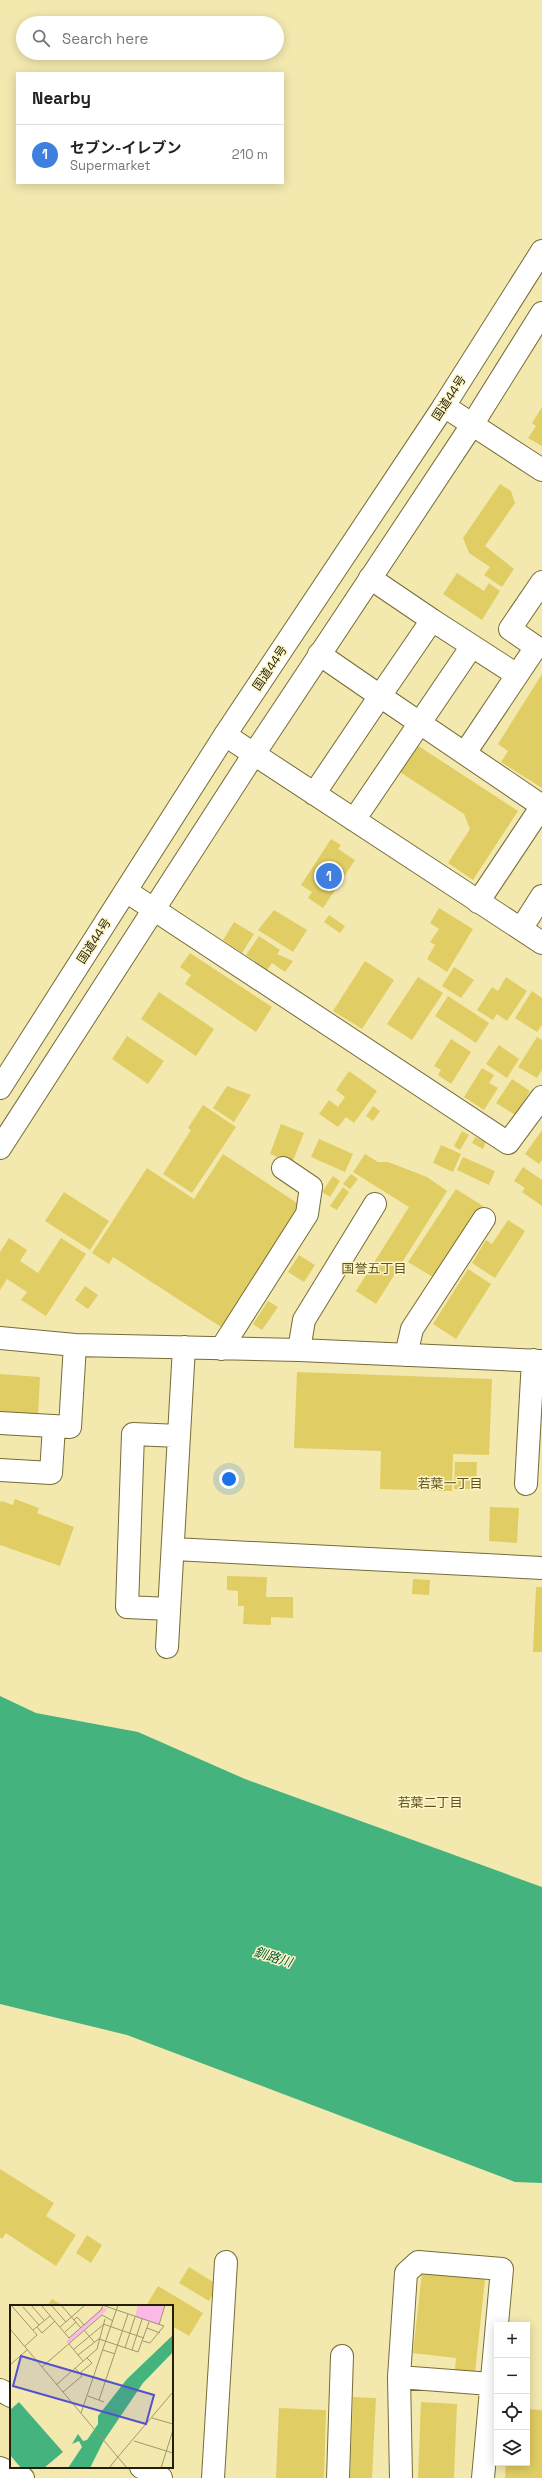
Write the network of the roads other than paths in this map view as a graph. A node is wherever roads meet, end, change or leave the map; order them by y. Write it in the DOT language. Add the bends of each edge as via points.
graph roads {
  1 [pos="542,251"];
  2 [pos="542,313"];
  3 [pos="444,406"];
  4 [pos="472,425"];
  5 [pos="542,470"];
  6 [pos="370,578"];
  7 [pos="542,582"];
  8 [pos="432,620"];
  9 [pos="539,642"];
  10 [pos="472,646"];
  11 [pos="319,654"];
  12 [pos="517,675"];
  13 [pos="380,696"];
  14 [pos="420,723"];
  15 [pos="225,735"];
  16 [pos="464,753"];
  17 [pos="254,754"];
  18 [pos="314,794"];
  19 [pos="542,806"];
  20 [pos="354,820"];
  21 [pos="126,891"];
  22 [pos="542,896"];
  23 [pos="478,902"];
  24 [pos="153,909"];
  25 [pos="521,929"];
  26 [pos="542,943"];
  27 [pos="0,1088"];
  28 [pos="542,1097"];
  29 [pos="0,1148"];
  30 [pos="283,1168"];
  31 [pos="375,1204"];
  32 [pos="484,1219"];
  33 [pos="0,1338"];
  34 [pos="76,1345"];
  35 [pos="184,1347"];
  36 [pos="221,1349"];
  37 [pos="299,1350"];
  38 [pos="406,1355"];
  39 [pos="538,1360"];
  40 [pos="0,1423"];
  41 [pos="54,1426"];
  42 [pos="179,1436"];
  43 [pos="0,1470"];
  44 [pos="526,1484"];
  45 [pos="174,1549"];
  46 [pos="542,1568"];
  47 [pos="169,1609"];
  48 [pos="167,1647"];
  49 [pos="226,2262"];
  50 [pos="342,2356"];
  51 [pos="399,2377"];
  52 [pos="491,2384"];
  53 [pos="0,2390"];
  54 [pos="10,2395"];
  55 [pos="0,2468"];
  56 [pos="23,2478"];
  57 [pos="213,2478"];
  58 [pos="338,2478"];
  59 [pos="401,2478"];
  60 [pos="483,2478"];
  1 -- 3 [label="main road, 国道44号"];
  2 -- 4 [label="main road"];
  3 -- 4 [label="main road"];
  3 -- 15 [label="main road, 国道44号"];
  4 -- 5 [label="main road"];
  4 -- 6 [label="main road"];
  6 -- 8 [label="main road"];
  6 -- 11 [label="main road"];
  7 -- 9 [label="main road" via="510,629"];
  8 -- 10 [label="main road"];
  8 -- 13 [label="main road"];
  9 -- 12 [label="main road"];
  10 -- 12 [label="main road"];
  10 -- 14 [label="main road"];
  11 -- 13 [label="main road"];
  11 -- 17 [label="main road"];
  12 -- 16 [label="main road"];
  13 -- 14 [label="main road"];
  13 -- 18 [label="main road"];
  14 -- 16 [label="main road"];
  14 -- 20 [label="main road"];
  15 -- 17 [label="main road"];
  15 -- 21 [label="main road, 国道44号"];
  16 -- 19 [label="main road"];
  17 -- 18 [label="main road"];
  17 -- 24 [label="main road"];
  18 -- 20 [label="main road"];
  19 -- 23 [label="main road"];
  20 -- 23 [label="main road"];
  21 -- 24 [label="main road"];
  21 -- 27 [label="main road, 国道44号"];
  22 -- 25 [label="main road"];
  23 -- 25 [label="main road"];
  24 -- 28 [label="main road" via="508,1143"];
  24 -- 29 [label="main road"];
  25 -- 26 [label="main road"];
  30 -- 36 [label="main road" via="311,1187 307,1214"];
  31 -- 37 [label="main road" via="304,1320"];
  32 -- 38 [label="main road" via="412,1329"];
  33 -- 34 [label="main road"];
  34 -- 35 [label="main road"];
  34 -- 41 [label="main road" via="70,1427"];
  35 -- 36 [label="main road"];
  35 -- 42 [label="main road"];
  36 -- 37 [label="main road"];
  37 -- 38 [label="main road"];
  38 -- 39 [label="main road"];
  39 -- 44 [label="main road"];
  40 -- 41 [label="main road"];
  41 -- 43 [label="main road" via="51,1473"];
  42 -- 45 [label="main road"];
  42 -- 47 [label="main road" via="133,1434 127,1607"];
  45 -- 46 [label="main road"];
  45 -- 47 [label="main road"];
  47 -- 48 [label="main road"];
  49 -- 57 [label="main road"];
  50 -- 58 [label="main road"];
  51 -- 52 [label="main road"];
  51 -- 52 [label="main road" via="406,2273 418,2262 502,2269"];
  51 -- 59 [label="main road"];
  52 -- 60 [label="main road"];
  53 -- 54 [label="main road"];
  55 -- 56 [label="main road"];
}
